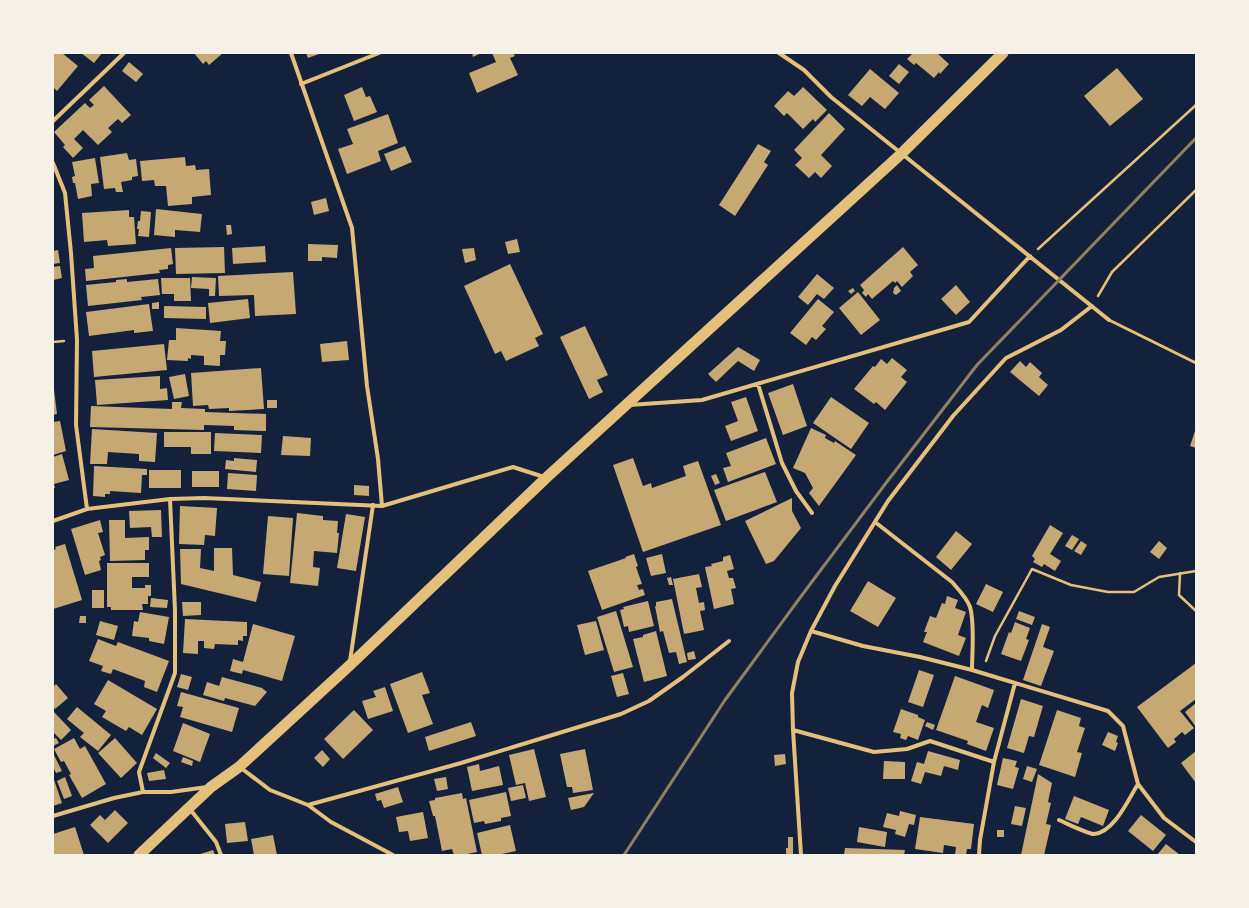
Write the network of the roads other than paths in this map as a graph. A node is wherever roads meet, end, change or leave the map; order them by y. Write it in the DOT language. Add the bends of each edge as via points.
graph roads {
  1 [pos="124,53"];
  2 [pos="291,53"];
  3 [pos="379,53"];
  4 [pos="779,53"];
  5 [pos="1003,53"];
  6 [pos="301,84"];
  7 [pos="53,121"];
  8 [pos="901,154"];
  9 [pos="53,163"];
  10 [pos="1030,256"];
  11 [pos="1092,306"];
  12 [pos="1109,320"];
  13 [pos="1196,363"];
  14 [pos="758,384"];
  15 [pos="624,406"];
  16 [pos="546,478"];
  17 [pos="170,499"];
  18 [pos="374,505"];
  19 [pos="382,506"];
  20 [pos="87,509"];
  21 [pos="812,513"];
  22 [pos="53,521"];
  23 [pos="875,522"];
  24 [pos="811,631"];
  25 [pos="730,641"];
  26 [pos="349,666"];
  27 [pos="972,670"];
  28 [pos="1015,682"];
  29 [pos="793,730"];
  30 [pos="994,762"];
  31 [pos="239,766"];
  32 [pos="1138,784"];
  33 [pos="211,787"];
  34 [pos="143,792"];
  35 [pos="308,805"];
  36 [pos="189,808"];
  37 [pos="53,816"];
  38 [pos="1059,820"];
  39 [pos="1196,842"];
  40 [pos="139,855"];
  41 [pos="222,855"];
  42 [pos="393,855"];
  43 [pos="801,855"];
  44 [pos="979,855"];
  1 -- 7 [label="street"];
  2 -- 6 [label="street"];
  3 -- 6 [label="street"];
  4 -- 8 [label="street" via="804,70"];
  5 -- 8 [label="highway"];
  6 -- 19 [label="street" via="352,228 367,386"];
  8 -- 10 [label="street"];
  8 -- 15 [label="highway"];
  9 -- 20 [label="street" via="65,193 71,254 77,340 76,425"];
  10 -- 11 [label="street"];
  10 -- 14 [label="street" via="969,322"];
  11 -- 12 [label="street"];
  11 -- 23 [label="street" via="1061,330 1006,358 953,416"];
  12 -- 13 [label="lane"];
  14 -- 15 [label="street" via="702,400"];
  14 -- 21 [label="street" via="782,463"];
  15 -- 16 [label="highway"];
  16 -- 19 [label="street" via="512,467"];
  16 -- 26 [label="highway"];
  17 -- 18 [label="street"];
  17 -- 20 [label="street"];
  17 -- 34 [label="street" via="175,673 139,772"];
  18 -- 19 [label="street"];
  18 -- 26 [label="street"];
  20 -- 22 [label="street"];
  23 -- 24 [label="street" via="834,586"];
  23 -- 27 [label="street" via="952,582 962,594 970,607"];
  24 -- 27 [label="street" via="863,646"];
  24 -- 29 [label="street" via="798,662 792,692"];
  25 -- 35 [label="street" via="649,701 621,714 461,763"];
  26 -- 31 [label="highway"];
  27 -- 28 [label="street"];
  28 -- 30 [label="street"];
  28 -- 32 [label="street" via="1108,712 1123,726"];
  29 -- 30 [label="street" via="874,752 907,750 930,741"];
  29 -- 43 [label="street"];
  30 -- 44 [label="street"];
  31 -- 33 [label="highway"];
  31 -- 35 [label="street" via="270,790"];
  32 -- 38 [label="street" via="1114,823 1101,832 1093,834"];
  32 -- 39 [label="street" via="1164,818"];
  33 -- 34 [label="street" via="171,792"];
  33 -- 36 [label="highway"];
  34 -- 37 [label="street"];
  35 -- 42 [label="street" via="332,822"];
  36 -- 40 [label="highway"];
  36 -- 41 [label="street" via="216,842"];
}
